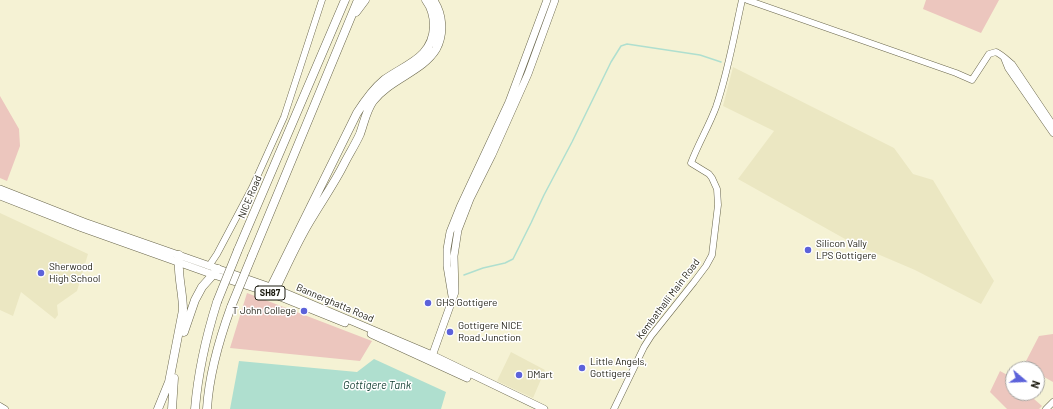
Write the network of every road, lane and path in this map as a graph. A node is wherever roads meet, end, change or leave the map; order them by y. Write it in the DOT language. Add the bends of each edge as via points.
graph roads {
  1 [pos="322,0"];
  2 [pos="345,0"];
  3 [pos="358,0"];
  4 [pos="366,0"];
  5 [pos="426,0"];
  6 [pos="433,0"];
  7 [pos="547,0"];
  8 [pos="555,0"];
  9 [pos="742,0"];
  10 [pos="747,0"];
  11 [pos="349,22"];
  12 [pos="1004,58"];
  13 [pos="1053,125"];
  14 [pos="1053,133"];
  15 [pos="0,189"];
  16 [pos="0,196"];
  17 [pos="178,259"];
  18 [pos="209,266"];
  19 [pos="216,272"];
  20 [pos="272,291"];
  21 [pos="452,298"];
  22 [pos="431,358"];
  23 [pos="171,382"];
  24 [pos="172,394"];
  25 [pos="1053,402"];
  26 [pos="0,406"];
  27 [pos="5,409"];
  28 [pos="158,409"];
  29 [pos="168,409"];
  30 [pos="172,409"];
  31 [pos="195,409"];
  32 [pos="208,409"];
  33 [pos="532,409"];
  34 [pos="544,409"];
  35 [pos="614,409"];
  36 [pos="1046,409"];
  1 -- 18 [label="street" via="284,117 252,188"];
  2 -- 31 [label="highway, NICE Road, bridge" via="217,302 202,358"];
  3 -- 11 [label="highway"];
  4 -- 11 [label="highway"];
  5 -- 20 [label="highway" via="433,15 433,34 429,46 421,56 383,80 357,113"];
  6 -- 20 [label="highway" via="441,20 436,48 424,62 388,86 368,109 360,134 341,171 309,222"];
  7 -- 21 [label="main road" via="509,102 450,232 447,266"];
  8 -- 21 [label="main road" via="528,74 458,230 454,256 455,292"];
  9 -- 35 [label="street, Kembathalli Main Road" via="729,66 711,120 691,163 709,174 717,189 718,205 712,255 700,275 651,336"];
  10 -- 12 [label="street" via="972,80 989,54 996,52"];
  11 -- 32 [label="highway, bridge" via="231,307 216,355"];
  12 -- 13 [label="street" via="1012,64"];
  12 -- 14 [label="street" via="1008,68"];
  15 -- 17 [label="main road, Bannerghatta Road / SH87"];
  16 -- 17 [label="main road, Bannerghatta Road / SH87" via="82,228"];
  17 -- 18 [label="main road, Bannerghatta Road / SH87"];
  17 -- 19 [label="main road, Bannerghatta Road / SH87"];
  17 -- 23 [label="highway" via="183,310"];
  18 -- 19 [label="main road, Bannerghatta Road / SH87"];
  19 -- 20 [label="main road, Bannerghatta Road / SH87"];
  19 -- 23 [label="highway" via="202,287 195,300 182,336"];
  20 -- 22 [label="main road, Bannerghatta Road / SH87"];
  21 -- 22 [label="main road"];
  22 -- 33 [label="main road, Bannerghatta Road / SH87"];
  22 -- 34 [label="main road, Bannerghatta Road / SH87"];
  23 -- 24 [label="highway"];
  23 -- 28 [label="highway"];
  24 -- 29 [label="highway"];
  24 -- 30 [label="highway"];
  25 -- 36 [label="street"];
  26 -- 27 [label="street"];
}
